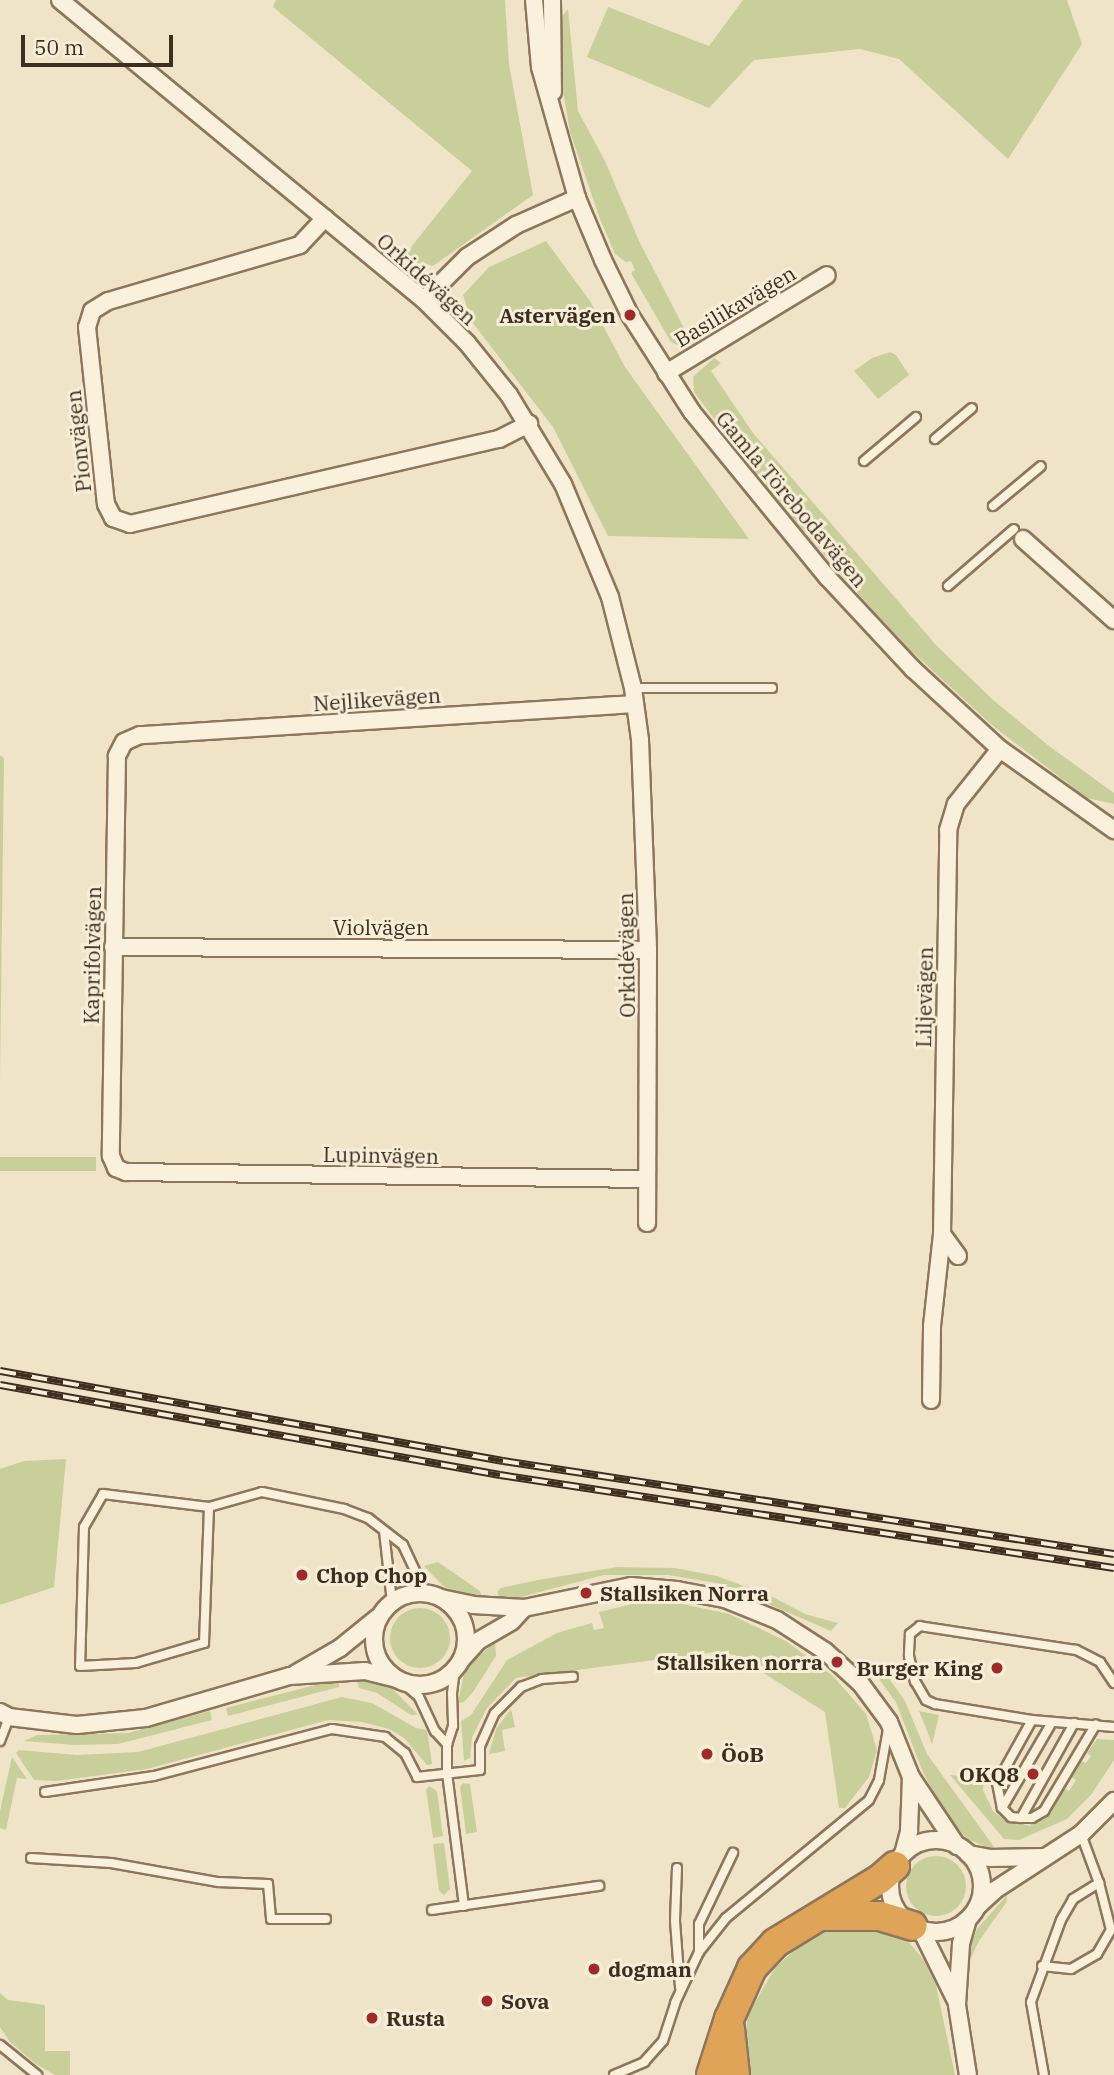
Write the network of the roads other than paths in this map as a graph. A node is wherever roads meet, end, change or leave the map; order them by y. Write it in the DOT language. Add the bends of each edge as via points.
graph roads {
  1 [pos="61,0"];
  2 [pos="534,0"];
  3 [pos="552,0"];
  4 [pos="552,109"];
  5 [pos="578,198"];
  6 [pos="325,218"];
  7 [pos="827,275"];
  8 [pos="424,300"];
  9 [pos="666,373"];
  10 [pos="972,408"];
  11 [pos="916,417"];
  12 [pos="529,424"];
  13 [pos="935,439"];
  14 [pos="864,461"];
  15 [pos="1041,466"];
  16 [pos="993,506"];
  17 [pos="1018,534"];
  18 [pos="948,586"];
  19 [pos="1114,619"];
  20 [pos="772,688"];
  21 [pos="634,696"];
  22 [pos="124,742"];
  23 [pos="1000,749"];
  24 [pos="1114,830"];
  25 [pos="113,947"];
  26 [pos="648,950"];
  27 [pos="116,1168"];
  28 [pos="647,1179"];
  29 [pos="647,1223"];
  30 [pos="942,1234"];
  31 [pos="958,1256"];
  32 [pos="931,1400"];
  33 [pos="209,1507"];
  34 [pos="384,1531"];
  35 [pos="434,1596"];
  36 [pos="392,1602"];
  37 [pos="524,1608"];
  38 [pos="380,1616"];
  39 [pos="458,1665"];
  40 [pos="290,1676"];
  41 [pos="573,1677"];
  42 [pos="400,1681"];
  43 [pos="1114,1683"];
  44 [pos="5,1714"];
  45 [pos="1032,1720"];
  46 [pos="1052,1721"];
  47 [pos="889,1723"];
  48 [pos="1074,1723"];
  49 [pos="1096,1724"];
  50 [pos="1114,1727"];
  51 [pos="0,1741"];
  52 [pos="447,1744"];
  53 [pos="447,1773"];
  54 [pos="911,1777"];
  55 [pos="45,1792"];
  56 [pos="1114,1801"];
  57 [pos="1002,1808"];
  58 [pos="1021,1818"];
  59 [pos="1081,1834"];
  60 [pos="962,1850"];
  61 [pos="733,1853"];
  62 [pos="1044,1857"];
  63 [pos="31,1858"];
  64 [pos="899,1860"];
  65 [pos="677,1868"];
  66 [pos="1099,1884"];
  67 [pos="599,1886"];
  68 [pos="464,1906"];
  69 [pos="432,1910"];
  70 [pos="972,1913"];
  71 [pos="818,1916"];
  72 [pos="326,1919"];
  73 [pos="918,1928"];
  74 [pos="699,1952"];
  75 [pos="1042,1966"];
  76 [pos="680,1991"];
  77 [pos="957,2005"];
  78 [pos="729,2019"];
  79 [pos="0,2045"];
  80 [pos="37,2075"];
  81 [pos="614,2075"];
  82 [pos="711,2075"];
  83 [pos="735,2075"];
  84 [pos="968,2075"];
  85 [pos="1044,2075"];
  1 -- 6 [label="street, Orkidévägen"];
  2 -- 4 [label="street, Gamla Törebodavägen" via="540,67"];
  3 -- 4 [label="street, Gamla Törebodavägen"];
  4 -- 5 [label="street, Gamla Törebodavägen"];
  5 -- 8 [label="street" via="506,231 467,257"];
  5 -- 9 [label="street, Gamla Törebodavägen" via="614,284"];
  6 -- 8 [label="street, Orkidévägen"];
  6 -- 12 [label="street, Pionvägen" via="300,245 108,301 92,311 87,327 106,504 113,518 130,524 499,439"];
  7 -- 9 [label="street, Basilikavägen"];
  8 -- 12 [label="street, Orkidévägen" via="467,344"];
  9 -- 23 [label="street, Gamla Törebodavägen" via="747,483 828,578 913,669"];
  10 -- 13 [label="lane"];
  11 -- 14 [label="lane"];
  12 -- 21 [label="street, Orkidévägen" via="563,484 597,562"];
  15 -- 16 [label="lane"];
  17 -- 18 [label="lane"];
  17 -- 19 [label="street"];
  20 -- 21 [label="lane"];
  21 -- 22 [label="street, Nejlikevägen" via="141,735"];
  21 -- 26 [label="street, Orkidévägen" via="643,781"];
  22 -- 25 [label="street, Kaprifolvägen" via="117,756"];
  23 -- 24 [label="street, Gamla Törebodavägen"];
  23 -- 30 [label="street, Liljevägen" via="957,804 948,830"];
  25 -- 26 [label="street, Violvägen"];
  25 -- 27 [label="street, Kaprifolvägen" via="111,1156"];
  26 -- 28 [label="street, Orkidévägen"];
  27 -- 28 [label="street, Lupinvägen" via="126,1172"];
  28 -- 29 [label="street, Orkidévägen"];
  30 -- 31 [label="street"];
  30 -- 32 [label="street, Liljevägen" via="933,1306"];
  33 -- 33 [label="lane" via="204,1643 136,1663 80,1667 84,1527 103,1494"];
  33 -- 34 [label="lane" via="262,1492 344,1509 368,1518"];
  34 -- 35 [label="lane" via="402,1545"];
  34 -- 36 [label="lane"];
  35 -- 36 [label="street" via="414,1593"];
  35 -- 37 [label="street" via="473,1605"];
  35 -- 39 [label="street" via="461,1619 465,1648"];
  36 -- 38 [label="street"];
  37 -- 39 [label="street" via="512,1621 478,1641"];
  37 -- 47 [label="street" via="631,1586 725,1599 777,1620 825,1651 861,1684"];
  38 -- 40 [label="street" via="340,1648"];
  38 -- 42 [label="street" via="374,1630 377,1658"];
  39 -- 42 [label="street" via="432,1684"];
  39 -- 52 [label="lane"];
  40 -- 42 [label="street" via="365,1671"];
  40 -- 44 [label="street" via="146,1717 77,1725"];
  41 -- 53 [label="lane" via="542,1679 521,1687 495,1713 480,1746 480,1770"];
  42 -- 52 [label="lane" via="419,1697 435,1731"];
  43 -- 45 [label="lane" via="1100,1662 1076,1650 920,1626 909,1634 915,1681 926,1700"];
  44 -- 51 [label="lane"];
  45 -- 46 [label="lane"];
  45 -- 57 [label="lane" via="997,1783"];
  46 -- 48 [label="lane"];
  46 -- 57 [label="lane"];
  47 -- 54 [label="street"];
  47 -- 74 [label="lane" via="879,1780 869,1800 726,1918"];
  48 -- 49 [label="lane"];
  48 -- 58 [label="lane"];
  49 -- 50 [label="lane"];
  49 -- 58 [label="lane" via="1044,1811"];
  52 -- 53 [label="lane"];
  53 -- 55 [label="lane" via="416,1777 405,1753 385,1737 332,1729 154,1776"];
  53 -- 68 [label="lane"];
  54 -- 60 [label="street"];
  54 -- 64 [label="street" via="909,1831"];
  56 -- 59 [label="street"];
  57 -- 58 [label="lane"];
  59 -- 62 [label="street"];
  59 -- 66 [label="lane"];
  60 -- 62 [label="street" via="1007,1859"];
  60 -- 64 [label="street" via="929,1841"];
  60 -- 70 [label="street" via="981,1880"];
  61 -- 74 [label="lane" via="699,1924"];
  62 -- 70 [label="street"];
  63 -- 72 [label="lane" via="111,1863 207,1880 268,1884 271,1919"];
  64 -- 71 [label="highway" via="880,1879"];
  64 -- 73 [label="street" via="891,1879 892,1900 898,1912"];
  65 -- 76 [label="lane"];
  66 -- 75 [label="lane" via="1073,1899"];
  66 -- 75 [label="lane" via="1111,1930 1097,1954 1071,1969"];
  67 -- 68 [label="lane"];
  68 -- 69 [label="lane"];
  70 -- 73 [label="street" via="946,1931"];
  70 -- 77 [label="street" via="961,1944"];
  71 -- 73 [label="highway" via="880,1916"];
  71 -- 78 [label="highway" via="775,1943 752,1968"];
  73 -- 77 [label="street"];
  74 -- 76 [label="lane"];
  75 -- 85 [label="lane" via="1031,2002"];
  76 -- 81 [label="lane" via="663,2041 644,2062"];
  77 -- 84 [label="street"];
  78 -- 82 [label="highway"];
  78 -- 83 [label="highway"];
  79 -- 80 [label="lane"];
}
